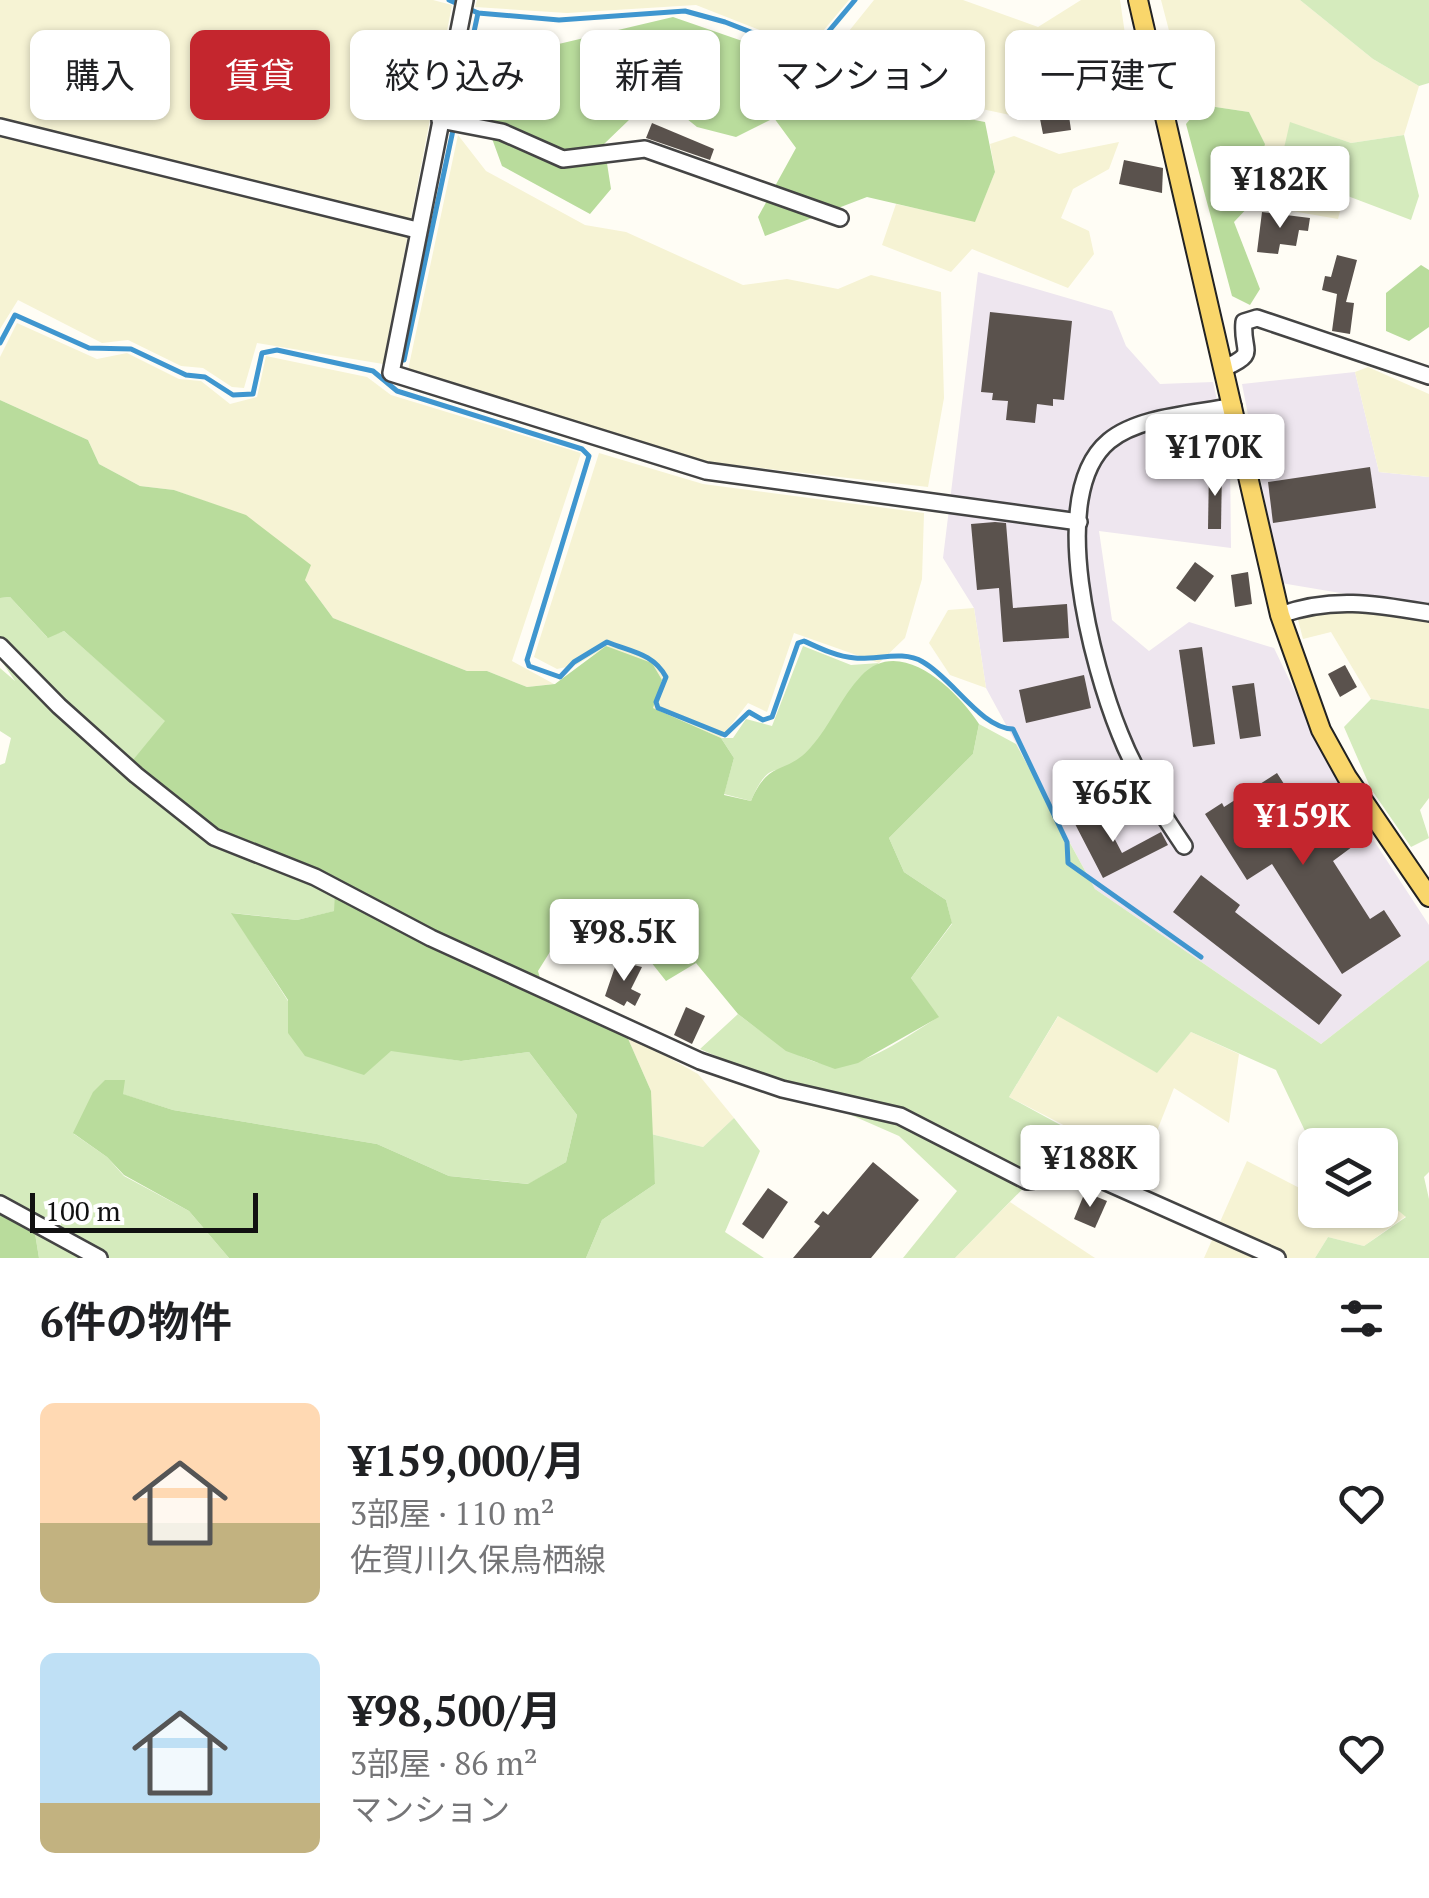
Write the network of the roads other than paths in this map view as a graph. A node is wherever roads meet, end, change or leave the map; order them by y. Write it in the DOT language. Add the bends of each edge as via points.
graph roads {
  1 [pos="1138,0"];
  2 [pos="440,120"];
  3 [pos="0,127"];
  4 [pos="840,218"];
  5 [pos="417,230"];
  6 [pos="1224,368"];
  7 [pos="1429,376"];
  8 [pos="1233,406"];
  9 [pos="1078,522"];
  10 [pos="1429,613"];
  11 [pos="1280,615"];
  12 [pos="0,646"];
  13 [pos="1184,846"];
  14 [pos="1429,896"];
  15 [pos="0,1204"];
  16 [pos="99,1258"];
  17 [pos="1277,1258"];
  1 -- 6 [label="main road"];
  2 -- 4 [label="street" via="502,132 563,159 645,148"];
  2 -- 5 [label="street"];
  3 -- 5 [label="street"];
  5 -- 9 [label="street" via="390,373 706,471"];
  6 -- 7 [label="street" via="1245,359 1244,322 1257,318"];
  6 -- 8 [label="main road"];
  8 -- 9 [label="street" via="1112,438 1082,479"];
  8 -- 11 [label="main road"];
  9 -- 13 [label="street" via="1098,673 1144,787"];
  10 -- 11 [label="street" via="1354,600"];
  11 -- 14 [label="main road" via="1321,730"];
  12 -- 17 [label="street" via="136,775 214,838 315,877 700,1062 900,1116 1027,1181 1086,1173"];
  15 -- 16 [label="street"];
}
